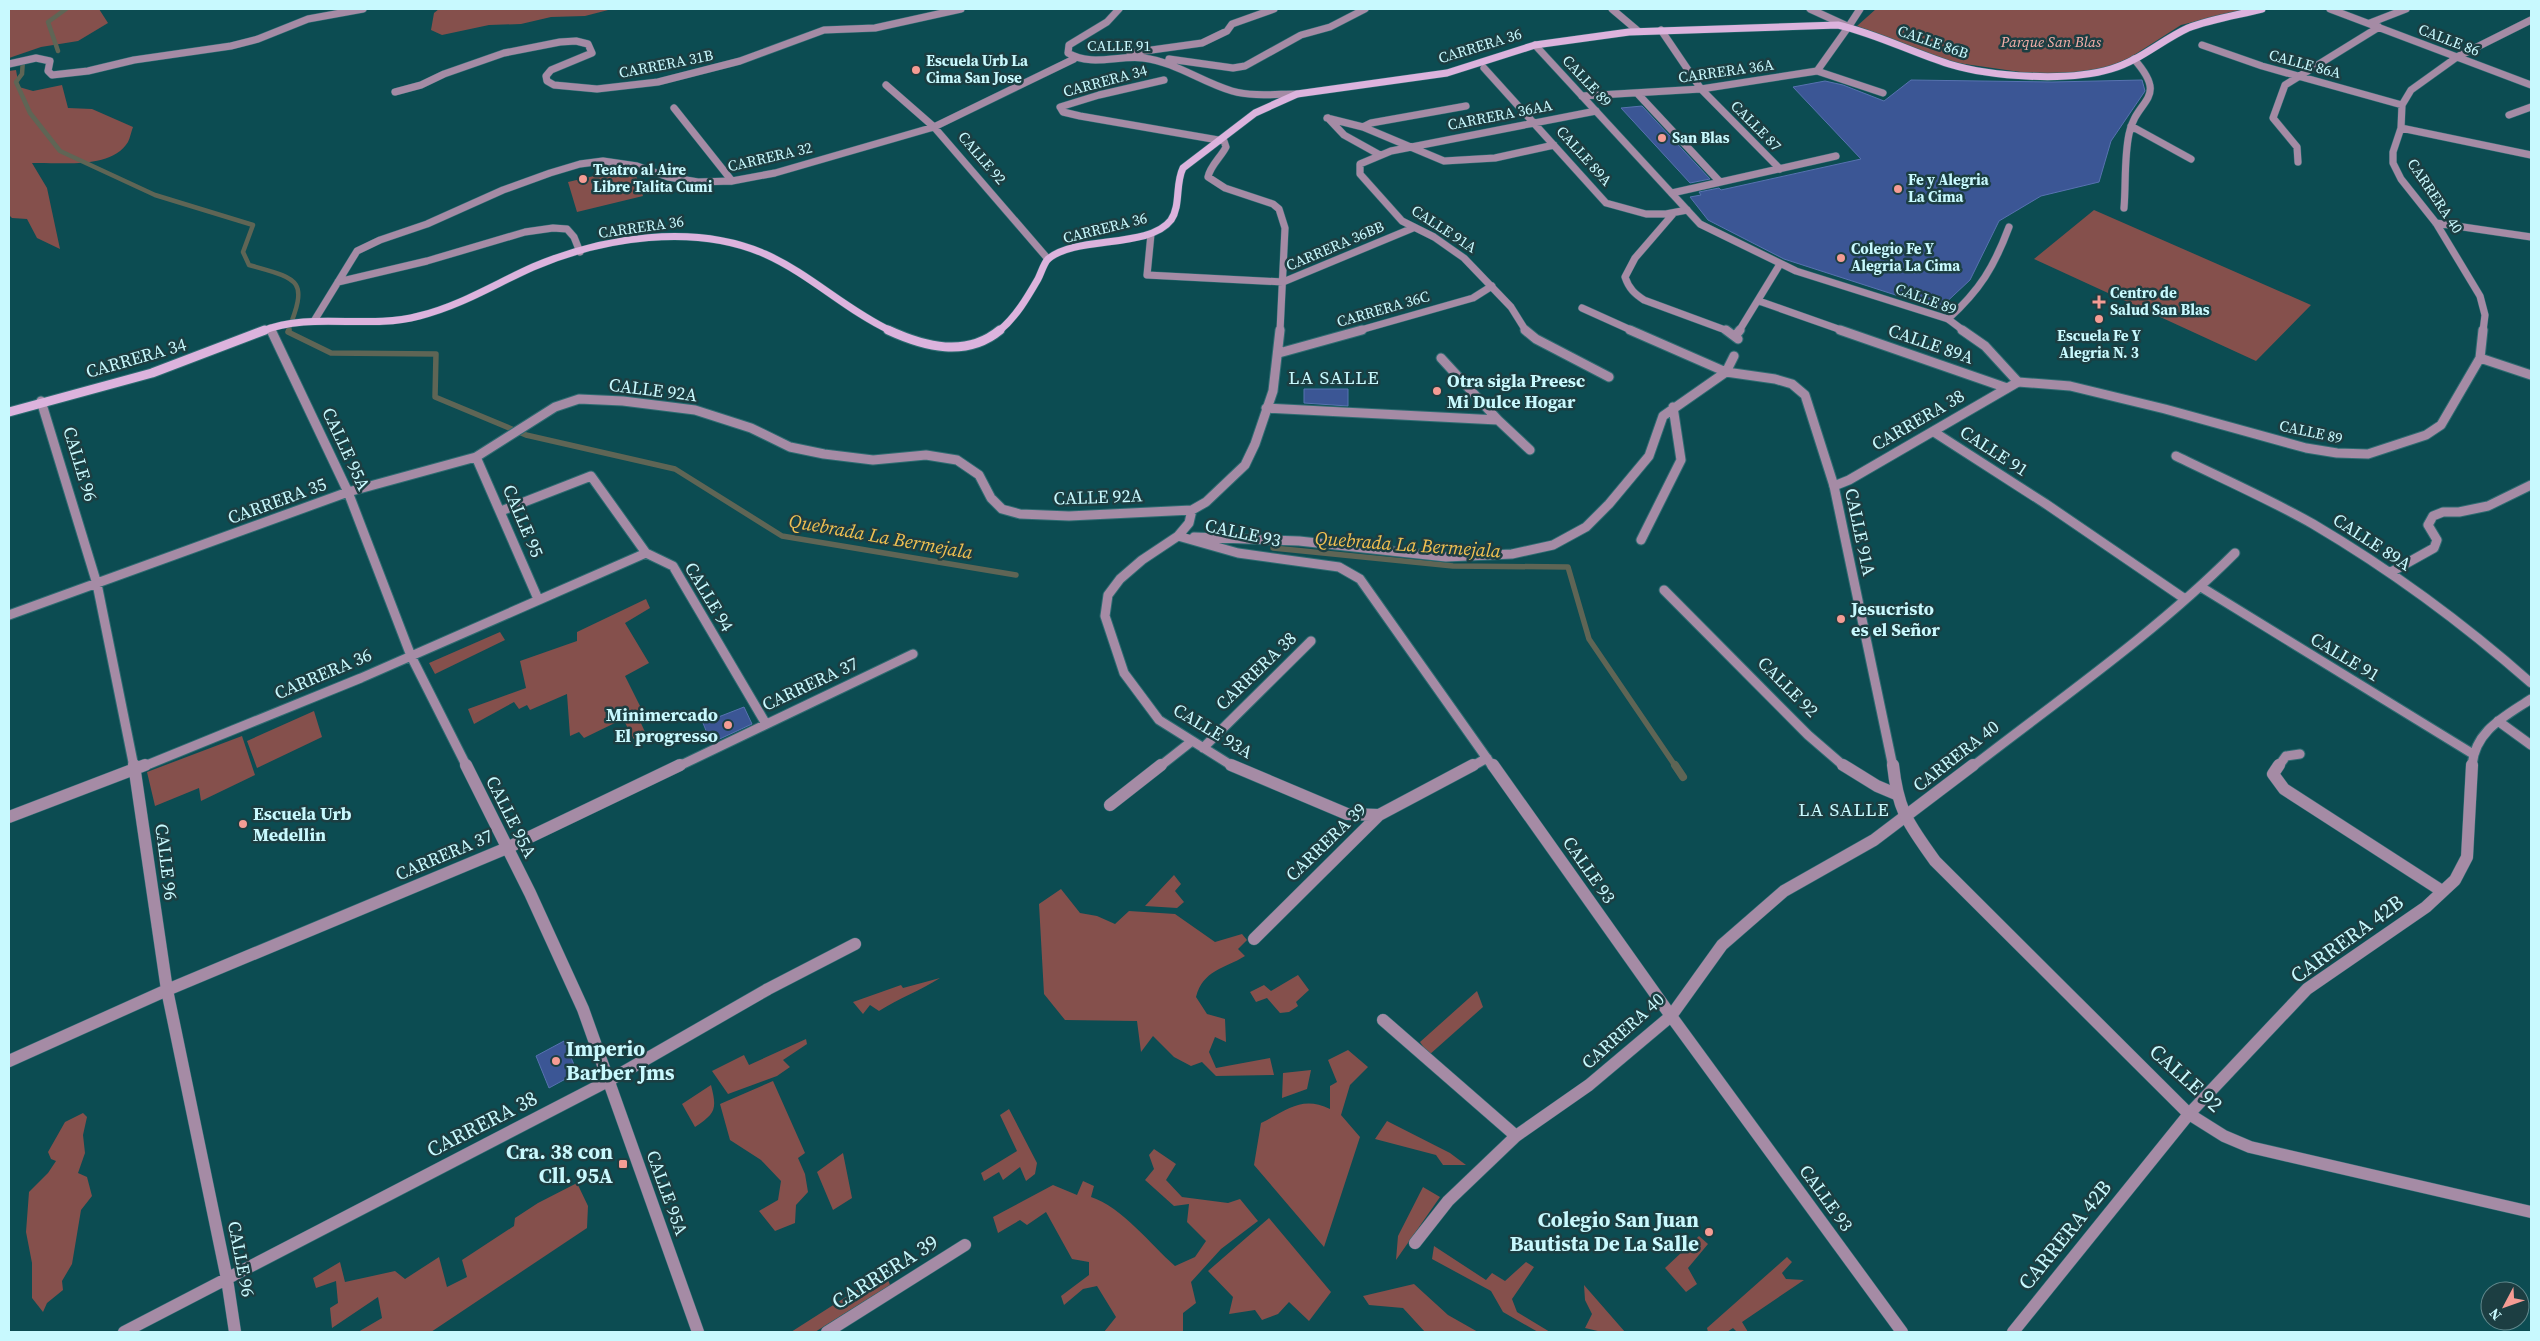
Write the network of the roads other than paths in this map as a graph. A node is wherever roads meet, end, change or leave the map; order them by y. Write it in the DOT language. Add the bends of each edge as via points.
graph roads {
  1 [pos="363,9"];
  2 [pos="961,9"];
  3 [pos="1119,9"];
  4 [pos="1274,9"];
  5 [pos="1365,9"];
  6 [pos="1612,9"];
  7 [pos="1810,9"];
  8 [pos="1860,9"];
  9 [pos="2262,9"];
  10 [pos="2330,9"];
  11 [pos="2406,9"];
  12 [pos="2531,20"];
  13 [pos="2370,23"];
  14 [pos="1847,25"];
  15 [pos="2379,27"];
  16 [pos="1660,30"];
  17 [pos="1638,31"];
  18 [pos="1535,45"];
  19 [pos="2202,45"];
  20 [pos="2457,57"];
  21 [pos="1104,58"];
  22 [pos="1141,58"];
  23 [pos="1074,59"];
  24 [pos="2134,59"];
  25 [pos="9,64"];
  26 [pos="1484,68"];
  27 [pos="1817,71"];
  28 [pos="2298,76"];
  29 [pos="1164,80"];
  30 [pos="886,85"];
  31 [pos="2531,85"];
  32 [pos="1701,89"];
  33 [pos="396,92"];
  34 [pos="1637,93"];
  35 [pos="1883,93"];
  36 [pos="1297,94"];
  37 [pos="1582,96"];
  38 [pos="2402,105"];
  39 [pos="1466,106"];
  40 [pos="2531,107"];
  41 [pos="674,108"];
  42 [pos="1596,111"];
  43 [pos="2509,115"];
  44 [pos="1534,122"];
  45 [pos="2130,126"];
  46 [pos="934,127"];
  47 [pos="1363,127"];
  48 [pos="2401,128"];
  49 [pos="1220,139"];
  50 [pos="1554,145"];
  51 [pos="1409,147"];
  52 [pos="1380,155"];
  53 [pos="2531,155"];
  54 [pos="1836,156"];
  55 [pos="2192,159"];
  56 [pos="2298,162"];
  57 [pos="1780,169"];
  58 [pos="732,182"];
  59 [pos="1720,182"];
  60 [pos="1672,193"];
  61 [pos="2124,208"];
  62 [pos="1686,210"];
  63 [pos="1673,214"];
  64 [pos="2436,223"];
  65 [pos="2009,227"];
  66 [pos="1413,228"];
  67 [pos="1151,234"];
  68 [pos="2531,237"];
  69 [pos="580,252"];
  70 [pos="1048,259"];
  71 [pos="1780,264"];
  72 [pos="338,282"];
  73 [pos="1283,282"];
  74 [pos="1492,286"];
  75 [pos="1759,301"];
  76 [pos="1582,308"];
  77 [pos="1948,319"];
  78 [pos="314,321"];
  79 [pos="270,328"];
  80 [pos="1279,353"];
  81 [pos="1734,356"];
  82 [pos="1441,358"];
  83 [pos="2480,358"];
  84 [pos="1726,372"];
  85 [pos="2531,375"];
  86 [pos="1609,377"];
  87 [pos="2018,382"];
  88 [pos="2007,388"];
  89 [pos="578,399"];
  90 [pos="41,401"];
  91 [pos="1673,407"];
  92 [pos="1266,408"];
  93 [pos="9,412"];
  94 [pos="1498,420"];
  95 [pos="1934,432"];
  96 [pos="2426,435"];
  97 [pos="1530,450"];
  98 [pos="2176,456"];
  99 [pos="476,457"];
  100 [pos="2531,485"];
  101 [pos="1834,486"];
  102 [pos="348,492"];
  103 [pos="1192,510"];
  104 [pos="501,511"];
  105 [pos="1182,537"];
  106 [pos="1641,540"];
  107 [pos="646,553"];
  108 [pos="2235,553"];
  109 [pos="2391,572"];
  110 [pos="97,584"];
  111 [pos="2200,587"];
  112 [pos="1664,590"];
  113 [pos="538,598"];
  114 [pos="2185,599"];
  115 [pos="9,615"];
  116 [pos="1311,641"];
  117 [pos="914,654"];
  118 [pos="411,656"];
  119 [pos="2531,684"];
  120 [pos="2531,699"];
  121 [pos="2498,721"];
  122 [pos="766,724"];
  123 [pos="1192,741"];
  124 [pos="2531,745"];
  125 [pos="1203,748"];
  126 [pos="2300,754"];
  127 [pos="2473,754"];
  128 [pos="1487,758"];
  129 [pos="136,770"];
  130 [pos="1896,794"];
  131 [pos="1110,805"];
  132 [pos="1379,815"];
  133 [pos="9,818"];
  134 [pos="1905,818"];
  135 [pos="507,848"];
  136 [pos="2442,891"];
  137 [pos="1254,939"];
  138 [pos="855,944"];
  139 [pos="167,990"];
  140 [pos="1671,1016"];
  141 [pos="1383,1020"];
  142 [pos="9,1062"];
  143 [pos="608,1081"];
  144 [pos="2188,1114"];
  145 [pos="1516,1136"];
  146 [pos="2531,1212"];
  147 [pos="1415,1243"];
  148 [pos="965,1245"];
  149 [pos="227,1279"];
  150 [pos="124,1332"];
  151 [pos="235,1332"];
  152 [pos="698,1332"];
  153 [pos="827,1332"];
  154 [pos="1902,1332"];
  155 [pos="2012,1332"];
  1 -- 25 [label="street" via="308,19 231,46 134,60 88,71 52,75 48,71 50,61 36,58"];
  2 -- 33 [label="street, CARRERA 31B" via="875,28 824,30 740,61 649,83 597,88 554,85 547,81 546,76 551,70 592,53 588,44 576,41 504,53"];
  3 -- 23 [label="street, CALLE 91" via="1107,22 1069,45 1068,53"];
  4 -- 21 [label="street" via="1232,24 1227,31 1202,43"];
  5 -- 22 [label="street" via="1330,27 1302,35 1245,66 1233,68"];
  6 -- 17 [label="street"];
  7 -- 14 [label="street, CALLE 86B"];
  8 -- 14 [label="street"];
  9 -- 24 [label="main road" via="2189,28"];
  10 -- 13 [label="street, CALLE 86"];
  11 -- 13 [label="street"];
  12 -- 20 [label="street"];
  13 -- 15 [label="street, CALLE 86"];
  14 -- 16 [label="main road, CARRERA 36"];
  14 -- 24 [label="main road, CALLE 86B" via="1950,64 1978,70 2041,77 2096,72"];
  14 -- 27 [label="street"];
  15 -- 20 [label="street, CALLE 86"];
  15 -- 28 [label="street"];
  16 -- 17 [label="main road, CARRERA 36"];
  16 -- 32 [label="street, CALLE 87"];
  17 -- 18 [label="main road, CARRERA 36"];
  18 -- 36 [label="main road, CARRERA 36" via="1447,73"];
  18 -- 37 [label="street, CALLE 89"];
  19 -- 28 [label="street, CALLE 86A"];
  20 -- 31 [label="street, CALLE 86"];
  20 -- 38 [label="street" via="2411,90"];
  21 -- 22 [label="street, CALLE 91"];
  21 -- 23 [label="street, CALLE 91"];
  22 -- 36 [label="street, CALLE 91" via="1173,64 1244,94"];
  23 -- 46 [label="street, CARRERA 32"];
  24 -- 45 [label="street" via="2149,79 2149,98"];
  26 -- 44 [label="street, CALLE 89A"];
  27 -- 32 [label="street, CARRERA 36A"];
  27 -- 35 [label="street"];
  28 -- 38 [label="street, CALLE 86A"];
  28 -- 56 [label="street" via="2285,85 2273,118 2297,147"];
  29 -- 49 [label="street, CARRERA 34" via="1060,107 1063,112"];
  30 -- 46 [label="street, CALLE 92"];
  32 -- 34 [label="street, CARRERA 36A"];
  32 -- 57 [label="street, CALLE 87"];
  34 -- 37 [label="street, CARRERA 36A"];
  34 -- 59 [label="street"];
  36 -- 49 [label="main road, CARRERA 36" via="1255,113"];
  37 -- 42 [label="street, CALLE 89"];
  38 -- 48 [label="street, CARRERA 40"];
  39 -- 47 [label="street"];
  40 -- 43 [label="street"];
  41 -- 58 [label="street"];
  42 -- 44 [label="street, CARRERA 36AA"];
  42 -- 60 [label="street, CALLE 89"];
  44 -- 50 [label="street, CALLE 89A"];
  44 -- 51 [label="street, CARRERA 36AA"];
  45 -- 55 [label="street"];
  45 -- 61 [label="street"];
  46 -- 58 [label="street, CARRERA 32"];
  46 -- 70 [label="street, CALLE 92"];
  47 -- 51 [label="street"];
  47 -- 52 [label="street" via="1327,118 1344,135"];
  48 -- 53 [label="street"];
  48 -- 64 [label="street, CARRERA 40" via="2393,163 2401,179"];
  49 -- 67 [label="main road, CARRERA 36" via="1183,168 1178,175 1171,220"];
  49 -- 73 [label="street" via="1226,147 1209,170 1208,177 1225,188 1262,199 1279,209 1284,228"];
  50 -- 51 [label="street" via="1495,158 1444,161"];
  50 -- 63 [label="street, CALLE 89A" via="1606,203 1652,215"];
  51 -- 52 [label="street, CARRERA 36AA"];
  52 -- 66 [label="street, CALLE 91A" via="1360,164 1360,174 1402,221"];
  54 -- 57 [label="street"];
  57 -- 59 [label="street"];
  58 -- 72 [label="street, CARRERA 32" via="698,182 668,177 637,166 603,162 580,164 502,190 454,213 357,251"];
  59 -- 60 [label="street"];
  60 -- 62 [label="street, CALLE 89"];
  62 -- 63 [label="street, CALLE 89A"];
  62 -- 71 [label="street, CALLE 89" via="1700,224"];
  63 -- 75 [label="street" via="1635,258 1625,277 1636,296 1724,328 1737,337"];
  64 -- 68 [label="street"];
  64 -- 83 [label="street, CARRERA 40" via="2480,296 2485,315"];
  65 -- 77 [label="street" via="1986,278"];
  66 -- 73 [label="street, CARRERA 36BB"];
  66 -- 74 [label="street, CALLE 91A" via="1434,237 1464,258"];
  67 -- 70 [label="main road, CARRERA 36" via="1078,247"];
  67 -- 73 [label="street, CARRERA 36BB" via="1147,275"];
  69 -- 70 [label="main road, CARRERA 36" via="675,236 716,238 774,258 893,332 938,350 966,347 998,332 1032,289"];
  69 -- 72 [label="street" via="572,232 565,228 549,228"];
  69 -- 78 [label="main road, CARRERA 36" via="542,264 430,314 374,323"];
  71 -- 75 [label="street"];
  71 -- 77 [label="street, CALLE 89"];
  72 -- 78 [label="street, CARRERA 32"];
  73 -- 80 [label="street"];
  74 -- 80 [label="street, CARRERA 36C" via="1473,298"];
  74 -- 86 [label="street, CALLE 91A" via="1511,306 1524,330"];
  75 -- 88 [label="street, CALLE 89A"];
  76 -- 84 [label="street"];
  77 -- 87 [label="street, CALLE 89" via="1985,346"];
  78 -- 79 [label="main road, CARRERA 36"];
  79 -- 90 [label="main road, CARRERA 34" via="150,374"];
  79 -- 102 [label="street, CALLE 95A"];
  80 -- 92 [label="street" via="1273,391"];
  81 -- 84 [label="street"];
  82 -- 94 [label="street"];
  83 -- 85 [label="street"];
  83 -- 96 [label="street, CARRERA 40" via="2441,424"];
  84 -- 91 [label="street"];
  84 -- 101 [label="street, CALLE 91A" via="1775,379 1792,384 1805,395"];
  87 -- 88 [label="street, CARRERA 38"];
  87 -- 96 [label="street, CALLE 89" via="2070,386 2306,448 2337,453 2368,454"];
  88 -- 95 [label="street, CARRERA 38"];
  89 -- 99 [label="street, CARRERA 35" via="555,407"];
  89 -- 103 [label="street, CALLE 92A" via="695,410 750,428 790,447 824,454 873,460 926,455 957,460 979,475 990,498 1002,509 1020,514 1069,516"];
  90 -- 93 [label="main road, CARRERA 34"];
  90 -- 110 [label="street, CALLE 96"];
  91 -- 105 [label="street" via="1663,416 1649,456 1609,504 1586,527 1553,544 1512,554 1446,557 1299,541"];
  91 -- 106 [label="street" via="1681,460"];
  92 -- 94 [label="street"];
  92 -- 103 [label="street" via="1245,465 1206,502"];
  94 -- 97 [label="street"];
  95 -- 101 [label="street, CARRERA 38"];
  95 -- 114 [label="street, CALLE 91"];
  98 -- 109 [label="street, CALLE 89A" via="2311,523"];
  99 -- 102 [label="street, CARRERA 35"];
  99 -- 104 [label="street, CALLE 95"];
  100 -- 109 [label="street" via="2488,506 2434,516 2428,525 2437,540 2434,548"];
  101 -- 130 [label="street, CALLE 91A" via="1892,754"];
  102 -- 110 [label="street, CARRERA 35"];
  102 -- 118 [label="street, CALLE 95A"];
  103 -- 105 [label="street"];
  104 -- 107 [label="street, CALLE 94" via="591,476"];
  104 -- 113 [label="street, CALLE 95"];
  105 -- 123 [label="street, CALLE 93A" via="1142,560 1120,579 1108,595 1105,616 1124,673 1159,720"];
  105 -- 128 [label="street, CALLE 93" via="1238,553 1339,567 1360,579"];
  107 -- 113 [label="street, CARRERA 36"];
  107 -- 122 [label="street, CALLE 94" via="673,566"];
  108 -- 111 [label="street, CARRERA 40"];
  109 -- 119 [label="street, CALLE 89A" via="2478,636"];
  110 -- 115 [label="street, CARRERA 35"];
  110 -- 129 [label="street, CALLE 96"];
  111 -- 114 [label="street, CARRERA 40"];
  111 -- 127 [label="street, CALLE 91"];
  112 -- 130 [label="street, CALLE 92" via="1807,732 1859,777"];
  113 -- 118 [label="street, CARRERA 36"];
  114 -- 134 [label="street, CARRERA 40"];
  116 -- 125 [label="street, CARRERA 38"];
  117 -- 122 [label="street, CARRERA 37"];
  118 -- 129 [label="street, CARRERA 36"];
  118 -- 135 [label="street, CALLE 95A"];
  120 -- 121 [label="street, CARRERA 42B"];
  121 -- 124 [label="street"];
  121 -- 127 [label="street, CARRERA 42B" via="2483,734"];
  122 -- 135 [label="street, CARRERA 37"];
  123 -- 125 [label="street, CALLE 93A"];
  123 -- 131 [label="street"];
  125 -- 132 [label="street, CALLE 93A" via="1226,763 1347,814"];
  126 -- 136 [label="street" via="2286,756 2273,774 2284,789"];
  127 -- 136 [label="street, CARRERA 42B" via="2467,857 2455,880"];
  128 -- 132 [label="street, CARRERA 39"];
  128 -- 140 [label="street, CALLE 93"];
  129 -- 133 [label="street, CARRERA 36"];
  129 -- 139 [label="street, CALLE 96"];
  130 -- 134 [label="street, CALLE 91A"];
  132 -- 137 [label="street, CARRERA 39"];
  134 -- 140 [label="street, CARRERA 40" via="1874,840 1784,891 1722,945"];
  134 -- 144 [label="street, CALLE 92" via="1935,860"];
  135 -- 139 [label="street, CARRERA 37"];
  135 -- 143 [label="street, CALLE 95A" via="584,1009"];
  136 -- 144 [label="street, CARRERA 42B" via="2426,906 2307,989"];
  138 -- 143 [label="street, CARRERA 38" via="760,993"];
  139 -- 142 [label="street, CARRERA 37"];
  139 -- 149 [label="street, CALLE 96"];
  140 -- 145 [label="street, CARRERA 40" via="1589,1085"];
  140 -- 154 [label="street, CALLE 93"];
  141 -- 145 [label="street"];
  143 -- 149 [label="street, CARRERA 38"];
  143 -- 152 [label="street, CALLE 95A"];
  144 -- 146 [label="street, CALLE 92" via="2224,1136 2250,1147"];
  144 -- 155 [label="street, CARRERA 42B"];
  145 -- 147 [label="street, CARRERA 40" via="1448,1201"];
  148 -- 153 [label="street, CARRERA 39"];
  149 -- 150 [label="street, CARRERA 38"];
  149 -- 151 [label="street, CALLE 96"];
}
